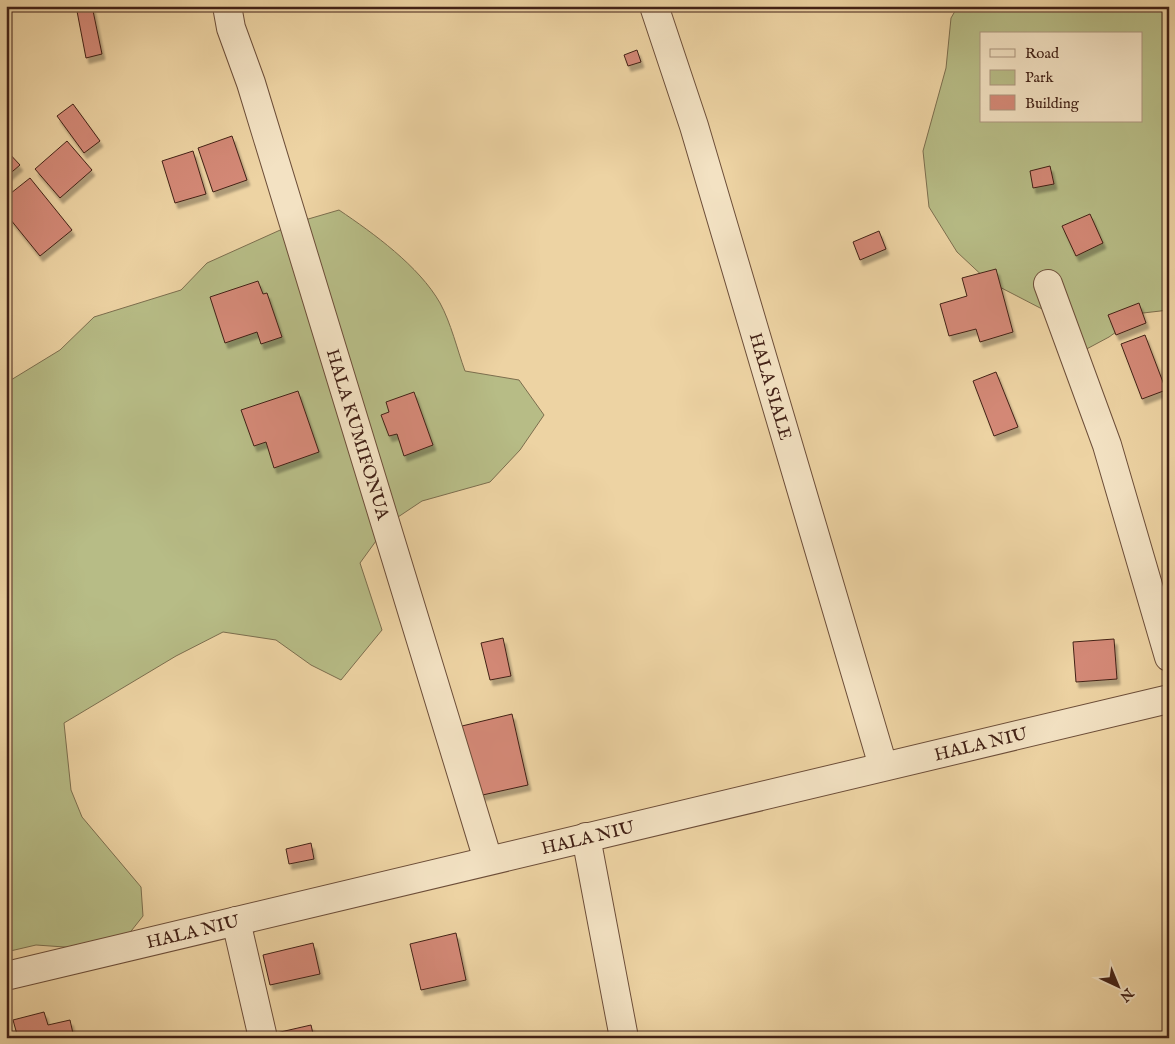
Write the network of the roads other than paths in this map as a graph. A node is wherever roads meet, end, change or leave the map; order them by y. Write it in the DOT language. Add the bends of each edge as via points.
graph roads {
  1 [pos="227,6"];
  2 [pos="654,6"];
  3 [pos="1048,284"];
  4 [pos="1169,657"];
  5 [pos="1169,669"];
  6 [pos="1168,699"];
  7 [pos="883,766"];
  8 [pos="586,837"];
  9 [pos="488,860"];
  10 [pos="236,920"];
  11 [pos="6,976"];
  12 [pos="263,1038"];
  13 [pos="624,1038"];
  1 -- 9 [label="street, HALA KUMIFONUA" via="231,28 251,82"];
  2 -- 7 [label="street, HALA SIALE" via="694,126"];
  3 -- 4 [label="street" via="1107,444"];
  5 -- 6 [label="street"];
  6 -- 7 [label="street, HALA NIU"];
  7 -- 8 [label="street, HALA NIU"];
  8 -- 9 [label="street, HALA NIU"];
  8 -- 13 [label="street"];
  9 -- 10 [label="street, HALA NIU"];
  10 -- 11 [label="street, HALA NIU"];
  10 -- 12 [label="street"];
}
